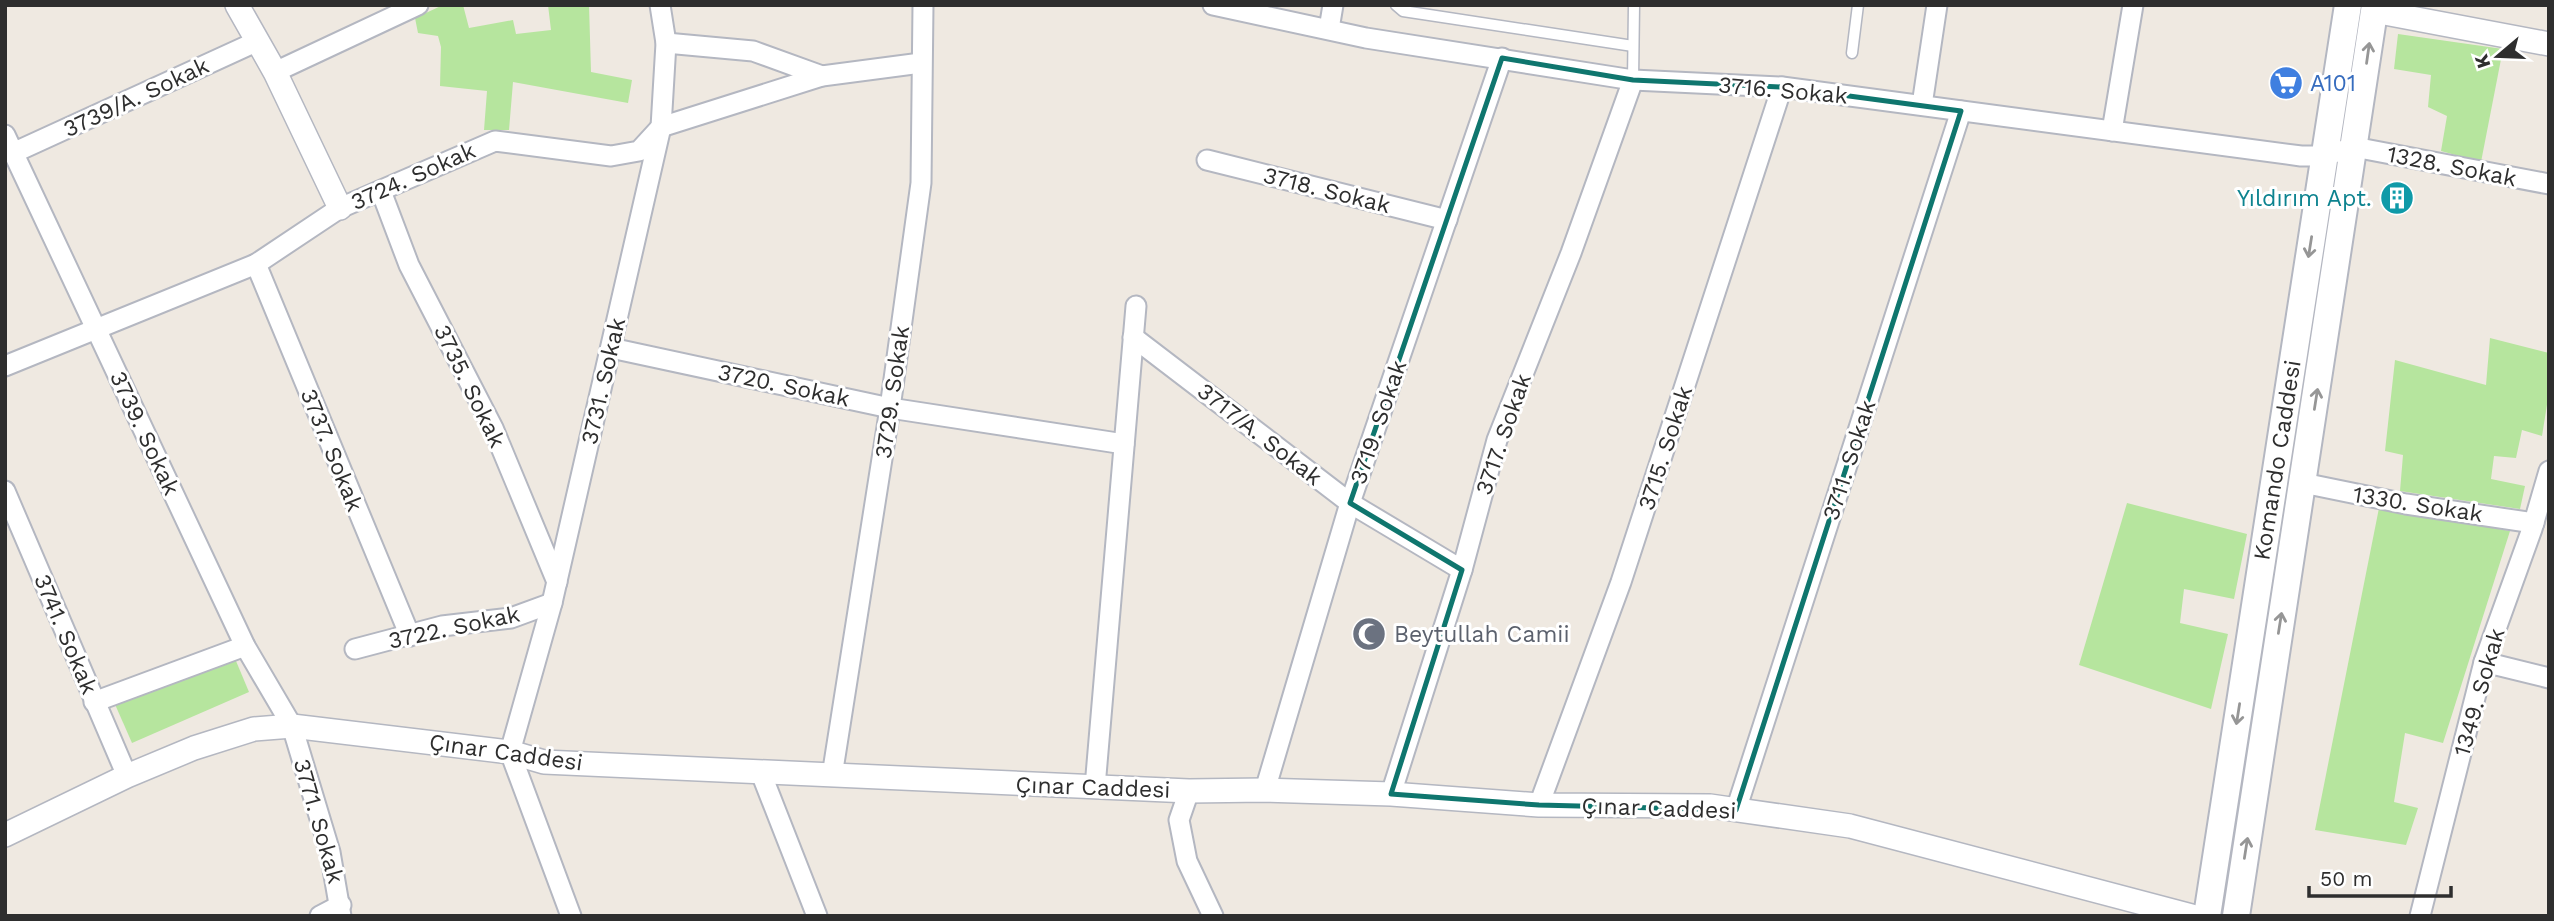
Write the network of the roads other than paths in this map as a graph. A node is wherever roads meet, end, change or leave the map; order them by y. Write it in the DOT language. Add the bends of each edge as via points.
graph roads {
  1 [pos="237,5"];
  2 [pos="418,5"];
  3 [pos="660,5"];
  4 [pos="923,5"];
  5 [pos="1213,5"];
  6 [pos="1334,5"];
  7 [pos="1396,5"];
  8 [pos="1634,5"];
  9 [pos="1858,5"];
  10 [pos="1937,5"];
  11 [pos="2133,5"];
  12 [pos="2347,5"];
  13 [pos="2375,8"];
  14 [pos="1329,29"];
  15 [pos="258,41"];
  16 [pos="666,43"];
  17 [pos="2549,44"];
  18 [pos="1633,46"];
  19 [pos="1852,53"];
  20 [pos="1502,58"];
  21 [pos="921,63"];
  22 [pos="275,72"];
  23 [pos="822,76"];
  24 [pos="1633,80"];
  25 [pos="1782,87"];
  26 [pos="1922,105"];
  27 [pos="1961,111"];
  28 [pos="661,127"];
  29 [pos="2112,131"];
  30 [pos="9,144"];
  31 [pos="2354,147"];
  32 [pos="2324,156"];
  33 [pos="1207,160"];
  34 [pos="2549,184"];
  35 [pos="381,191"];
  36 [pos="340,208"];
  37 [pos="1447,220"];
  38 [pos="256,264"];
  39 [pos="1136,306"];
  40 [pos="96,328"];
  41 [pos="1133,337"];
  42 [pos="611,348"];
  43 [pos="5,366"];
  44 [pos="890,408"];
  45 [pos="1124,444"];
  46 [pos="2549,471"];
  47 [pos="2303,483"];
  48 [pos="5,491"];
  49 [pos="1350,503"];
  50 [pos="2534,523"];
  51 [pos="1462,570"];
  52 [pos="556,582"];
  53 [pos="552,603"];
  54 [pos="410,636"];
  55 [pos="245,646"];
  56 [pos="355,649"];
  57 [pos="2484,662"];
  58 [pos="2549,678"];
  59 [pos="94,702"];
  60 [pos="292,726"];
  61 [pos="510,752"];
  62 [pos="761,772"];
  63 [pos="127,776"];
  64 [pos="832,776"];
  65 [pos="1095,787"];
  66 [pos="1265,790"];
  67 [pos="1189,791"];
  68 [pos="1391,794"];
  69 [pos="1539,805"];
  70 [pos="1736,810"];
  71 [pos="5,835"];
  72 [pos="341,910"];
  73 [pos="320,916"];
  74 [pos="572,916"];
  75 [pos="817,916"];
  76 [pos="1213,916"];
  77 [pos="2192,916"];
  78 [pos="2207,916"];
  79 [pos="2236,916"];
  80 [pos="2420,916"];
  1 -- 15 [label="street"];
  2 -- 22 [label="street"];
  3 -- 16 [label="street, 3731. Sokak"];
  4 -- 21 [label="street, 3729. Sokak"];
  5 -- 14 [label="street, 3716. Sokak"];
  6 -- 14 [label="street"];
  7 -- 18 [label="lane" via="1403,11"];
  8 -- 18 [label="lane"];
  9 -- 19 [label="lane"];
  10 -- 26 [label="street"];
  11 -- 29 [label="street"];
  12 -- 32 [label="main road, Komando Caddesi"];
  13 -- 17 [label="street"];
  31 -- 13 [label="main road, Komando Caddesi, one-way"];
  14 -- 20 [label="street, 3716. Sokak"];
  15 -- 22 [label="street"];
  15 -- 30 [label="street, 3739/A. Sokak"];
  16 -- 23 [label="street" via="753,51"];
  16 -- 28 [label="street, 3731. Sokak"];
  18 -- 24 [label="lane"];
  20 -- 24 [label="street, 3716. Sokak"];
  20 -- 37 [label="street, 3719. Sokak"];
  21 -- 23 [label="street, 3724. Sokak"];
  21 -- 44 [label="street, 3729. Sokak" via="921,183"];
  22 -- 36 [label="street"];
  23 -- 28 [label="street, 3724. Sokak"];
  24 -- 25 [label="street, 3716. Sokak"];
  24 -- 51 [label="street, 3717. Sokak" via="1497,440"];
  25 -- 26 [label="street, 3716. Sokak"];
  25 -- 69 [label="street, 3715. Sokak" via="1621,582"];
  26 -- 27 [label="street, 3716. Sokak"];
  27 -- 29 [label="street, 3716. Sokak"];
  27 -- 70 [label="street, 3711. Sokak"];
  28 -- 35 [label="street, 3724. Sokak" via="639,151 611,156 495,141"];
  28 -- 42 [label="street, 3731. Sokak"];
  29 -- 32 [label="street, 3716. Sokak"];
  30 -- 40 [label="street, 3739. Sokak"];
  31 -- 32 [label="street, 3716. Sokak"];
  31 -- 34 [label="street, 1328. Sokak"];
  47 -- 31 [label="main road, Komando Caddesi, one-way"];
  32 -- 78 [label="main road, Komando Caddesi, one-way"];
  33 -- 37 [label="street, 3718. Sokak"];
  35 -- 36 [label="street, 3724. Sokak"];
  35 -- 52 [label="street, 3735. Sokak" via="409,265 493,428"];
  36 -- 38 [label="street, 3724. Sokak"];
  37 -- 49 [label="street, 3719. Sokak"];
  38 -- 40 [label="street, 3724. Sokak"];
  38 -- 54 [label="street, 3737. Sokak"];
  39 -- 41 [label="street"];
  40 -- 43 [label="street, 3724. Sokak"];
  40 -- 55 [label="street, 3739. Sokak"];
  41 -- 45 [label="street"];
  41 -- 49 [label="street, 3717/A. Sokak"];
  42 -- 44 [label="street, 3720. Sokak"];
  42 -- 52 [label="street, 3731. Sokak"];
  44 -- 45 [label="street, 3720. Sokak"];
  44 -- 64 [label="street, 3729. Sokak"];
  45 -- 65 [label="street"];
  46 -- 50 [label="street, 1349. Sokak"];
  47 -- 50 [label="street, 1330. Sokak"];
  79 -- 47 [label="main road, Komando Caddesi, one-way"];
  48 -- 59 [label="street, 3741. Sokak"];
  49 -- 51 [label="street, 3717/A. Sokak"];
  49 -- 66 [label="street, 3719. Sokak"];
  50 -- 57 [label="street, 1349. Sokak"];
  51 -- 68 [label="street, 3717. Sokak"];
  52 -- 53 [label="street, 3731. Sokak"];
  53 -- 54 [label="street, 3722. Sokak" via="511,618 442,626"];
  53 -- 61 [label="street, 3731. Sokak"];
  54 -- 56 [label="street, 3722. Sokak"];
  55 -- 59 [label="street"];
  55 -- 60 [label="street, 3739. Sokak"];
  57 -- 58 [label="street"];
  57 -- 80 [label="street, 1349. Sokak"];
  59 -- 63 [label="street, 3741. Sokak"];
  60 -- 61 [label="street, Çınar Caddesi"];
  60 -- 63 [label="street, Çınar Caddesi" via="254,729"];
  60 -- 72 [label="street, 3771. Sokak" via="330,852"];
  61 -- 62 [label="street, Çınar Caddesi" via="544,762"];
  61 -- 74 [label="street"];
  62 -- 64 [label="street, Çınar Caddesi"];
  62 -- 75 [label="street"];
  63 -- 71 [label="street, Çınar Caddesi"];
  64 -- 65 [label="street, Çınar Caddesi"];
  65 -- 67 [label="street, Çınar Caddesi"];
  66 -- 67 [label="street, Çınar Caddesi"];
  66 -- 68 [label="street, Çınar Caddesi"];
  67 -- 76 [label="street" via="1179,820 1187,861"];
  68 -- 69 [label="street, Çınar Caddesi"];
  69 -- 70 [label="street, Çınar Caddesi"];
  70 -- 77 [label="street, Çınar Caddesi" via="1850,826"];
  72 -- 73 [label="street"];
}
